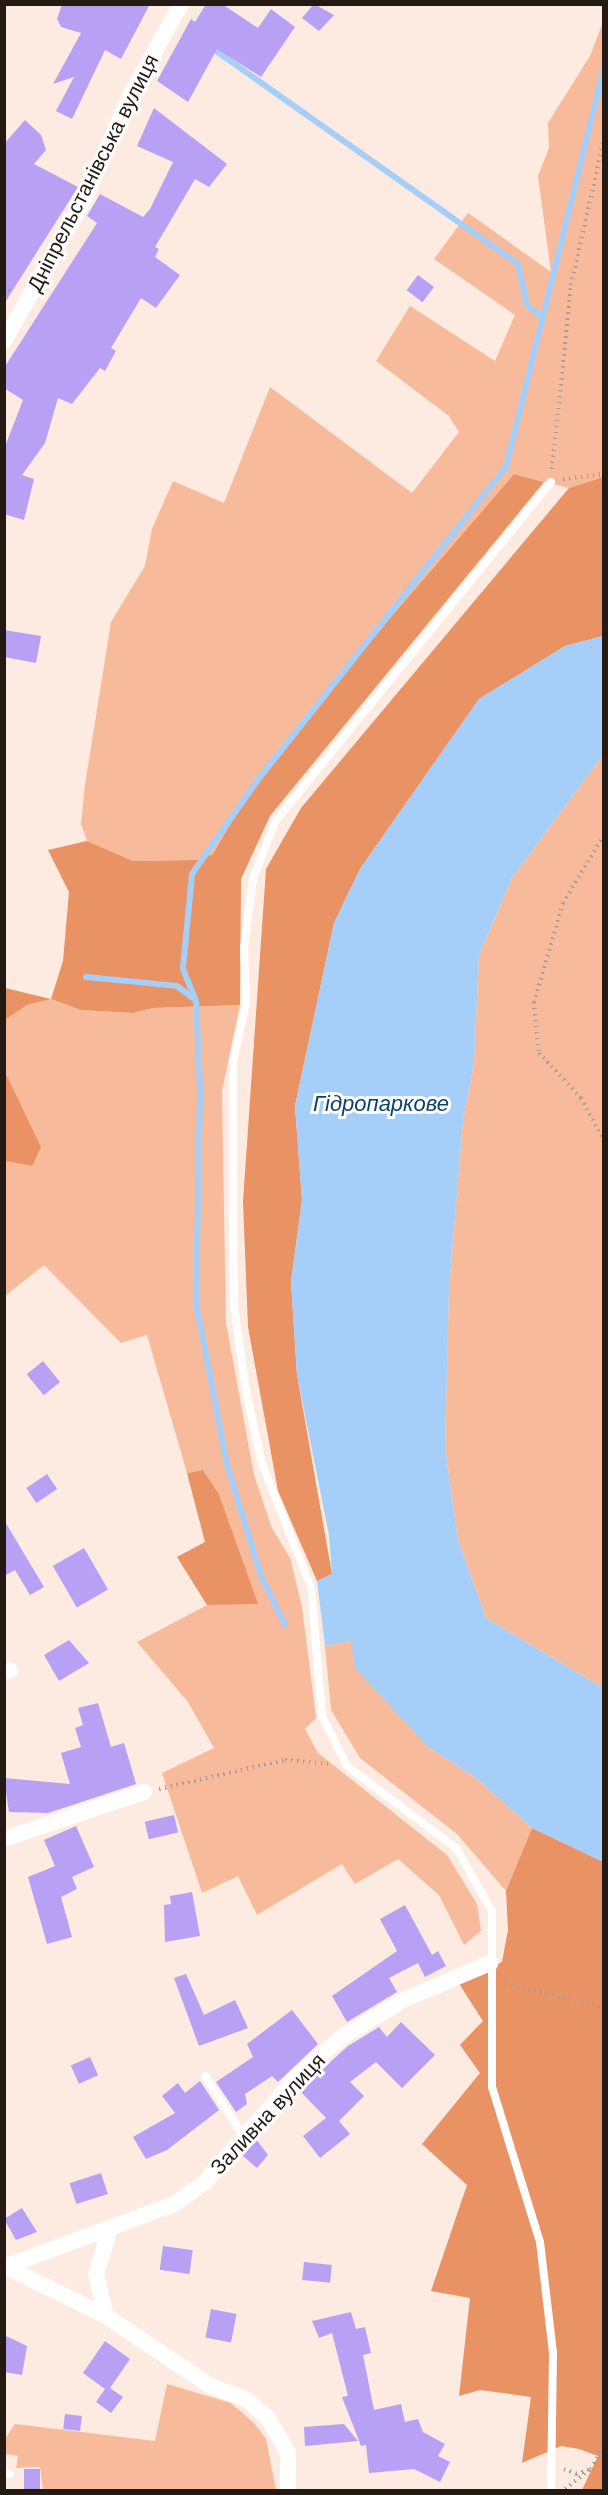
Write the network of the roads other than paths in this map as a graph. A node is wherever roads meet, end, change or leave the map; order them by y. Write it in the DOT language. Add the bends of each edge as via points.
graph roads {
  1 [pos="181,4"];
  2 [pos="4,341"];
  3 [pos="551,482"];
  4 [pos="144,1792"];
  5 [pos="4,1839"];
  6 [pos="490,1962"];
  7 [pos="205,2076"];
  8 [pos="245,2138"];
  9 [pos="110,2229"];
  10 [pos="5,2267"];
  11 [pos="106,2316"];
  12 [pos="288,2490"];
  13 [pos="551,2490"];
  1 -- 2 [label="street, Дніпрельстанівська вулиця" via="131,94 84,200"];
  3 -- 6 [label="lane" via="275,822 253,879 244,947 246,1003 233,1062 234,1306 262,1464 311,1587 322,1716 347,1766 456,1848 492,1911"];
  4 -- 5 [label="street"];
  6 -- 8 [label="street, Заливна вулиця" via="403,2000 342,2037 298,2075"];
  6 -- 13 [label="lane" via="492,2087 540,2242 553,2352"];
  7 -- 8 [label="lane"];
  8 -- 9 [label="street, Заливна вулиця" via="205,2182 174,2204"];
  9 -- 10 [label="street, Заливна вулиця"];
  9 -- 11 [label="street" via="96,2274"];
  10 -- 11 [label="street, Заливна вулиця"];
  11 -- 12 [label="street, Заливна вулиця" via="209,2385 246,2399 268,2418 288,2454"];
}
